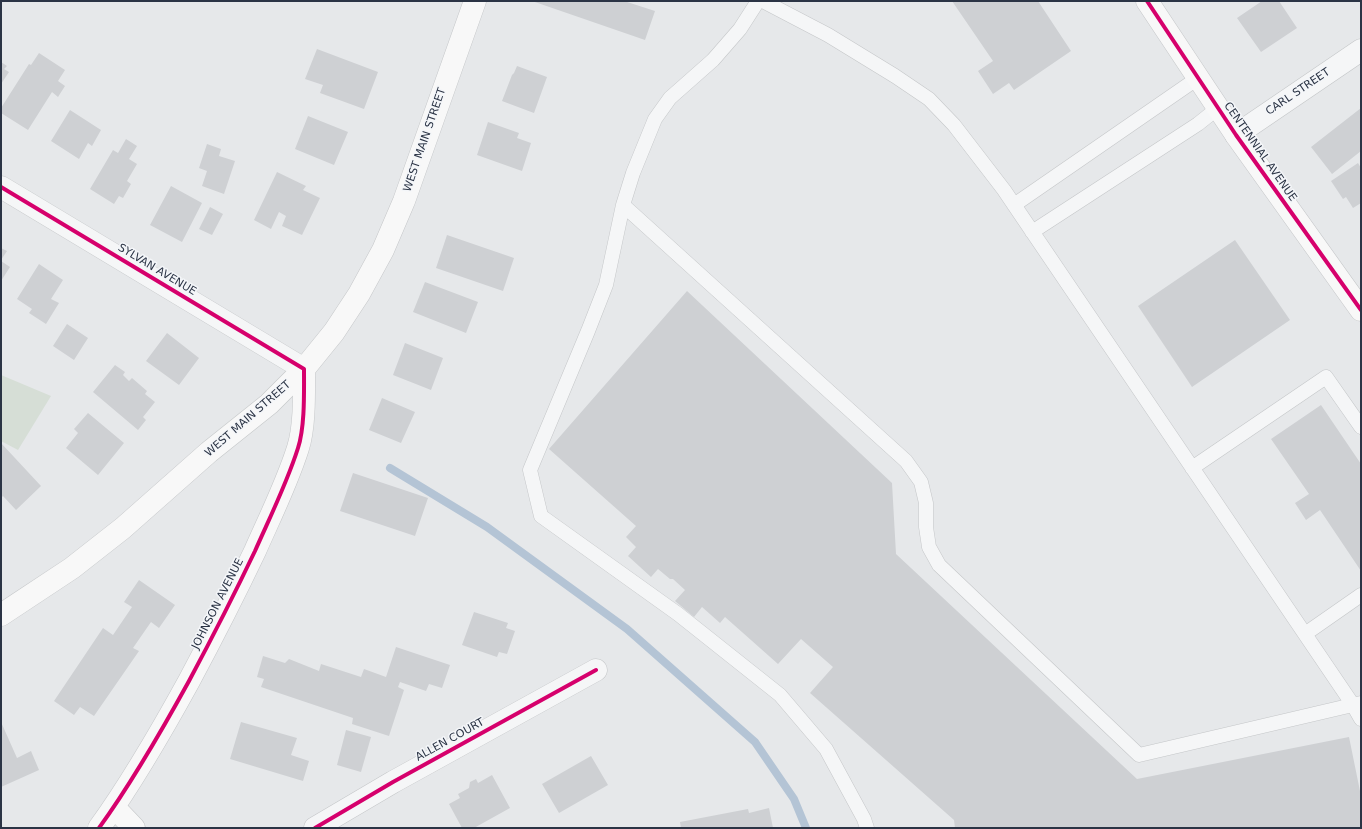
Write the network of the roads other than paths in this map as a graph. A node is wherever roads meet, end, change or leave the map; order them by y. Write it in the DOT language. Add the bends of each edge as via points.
graph roads {
  1 [pos="475,1"];
  2 [pos="758,1"];
  3 [pos="763,1"];
  4 [pos="1147,1"];
  5 [pos="1361,50"];
  6 [pos="1198,78"];
  7 [pos="1218,108"];
  8 [pos="1236,135"];
  9 [pos="1,187"];
  10 [pos="623,205"];
  11 [pos="1014,205"];
  12 [pos="1032,232"];
  13 [pos="1361,310"];
  14 [pos="304,369"];
  15 [pos="1361,427"];
  16 [pos="1192,468"];
  17 [pos="1361,595"];
  18 [pos="1,615"];
  19 [pos="1305,634"];
  20 [pos="596,670"];
  21 [pos="1357,704"];
  22 [pos="1361,720"];
  23 [pos="114,806"];
  24 [pos="99,828"];
  25 [pos="134,828"];
  26 [pos="315,828"];
  27 [pos="867,828"];
  1 -- 14 [label="street, WEST MAIN STREET" via="404,201 383,250 334,332"];
  2 -- 10 [label="lane" via="736,34 713,60 670,98 655,119"];
  3 -- 11 [label="lane" via="828,35 929,99 954,125"];
  4 -- 6 [label="street, CENTENNIAL AVENUE"];
  5 -- 8 [label="street, CARL STREET"];
  6 -- 7 [label="street, CENTENNIAL AVENUE"];
  6 -- 11 [label="lane"];
  7 -- 8 [label="street, CENTENNIAL AVENUE"];
  7 -- 12 [label="lane" via="1198,124"];
  8 -- 13 [label="street, CENTENNIAL AVENUE"];
  9 -- 14 [label="street, SYLVAN AVENUE"];
  10 -- 21 [label="lane" via="906,461 921,482 926,503 929,547 940,565 1139,754"];
  10 -- 27 [label="lane" via="606,285 530,470 542,516 678,614 780,695 826,749"];
  11 -- 12 [label="lane"];
  12 -- 16 [label="lane"];
  14 -- 18 [label="street, WEST MAIN STREET" via="269,404 209,452 123,528 72,568"];
  14 -- 23 [label="street, JOHNSON AVENUE" via="299,446 272,513 224,616 146,757"];
  15 -- 16 [label="lane" via="1326,376"];
  16 -- 19 [label="lane"];
  17 -- 19 [label="lane"];
  19 -- 21 [label="lane"];
  20 -- 26 [label="street, ALLEN COURT" via="399,778"];
  21 -- 22 [label="lane"];
  23 -- 24 [label="street, JOHNSON AVENUE"];
  23 -- 25 [label="street"];
}
